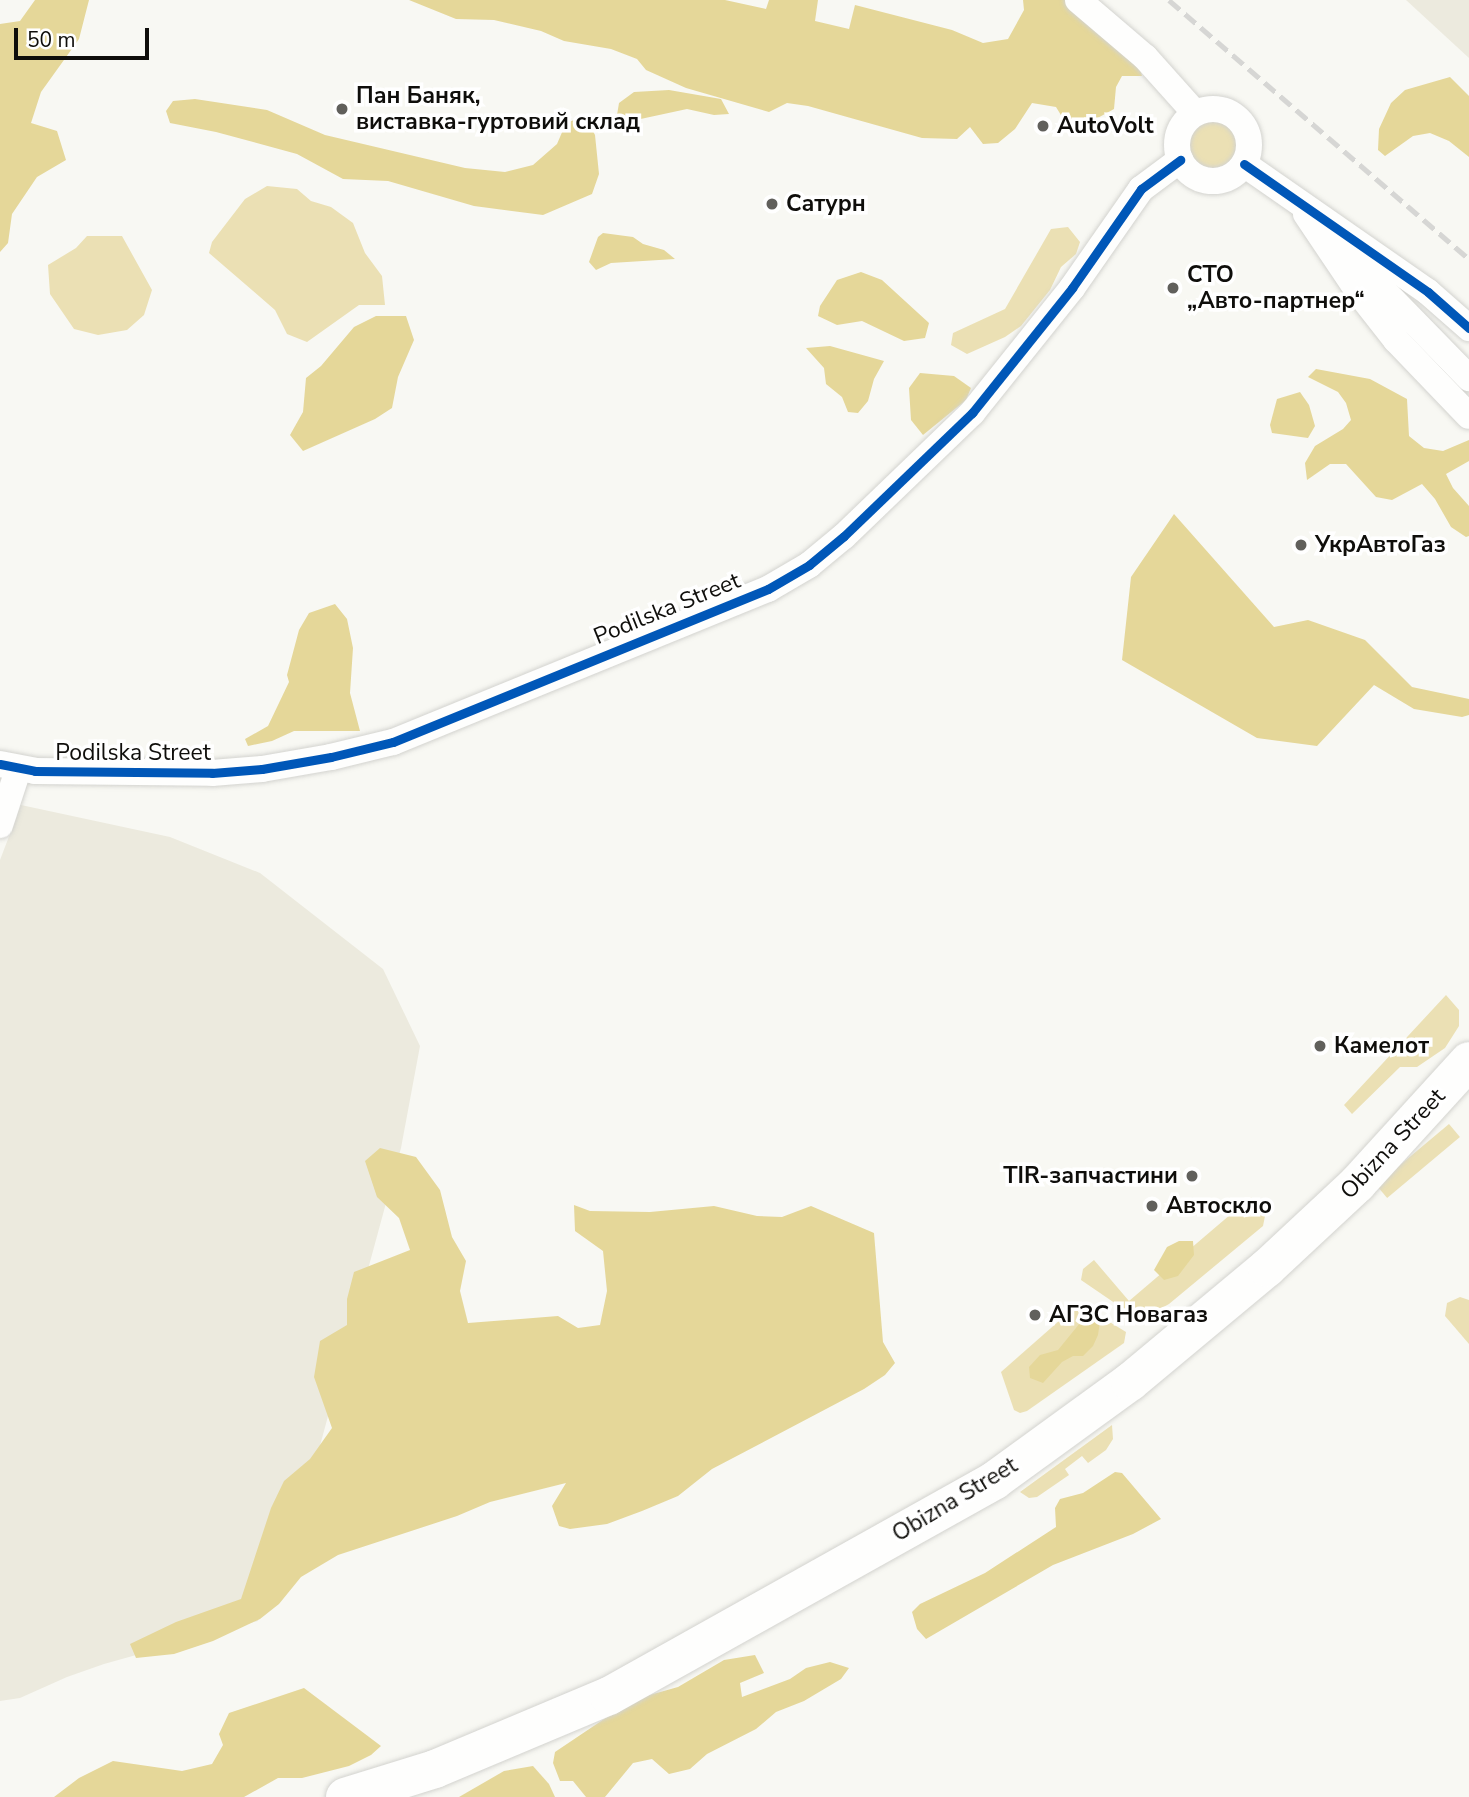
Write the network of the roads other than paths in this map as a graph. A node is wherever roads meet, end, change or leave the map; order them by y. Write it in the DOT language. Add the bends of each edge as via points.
graph roads {
  1 [pos="1078,0"];
  2 [pos="1195,113"];
  3 [pos="1180,160"];
  4 [pos="1244,164"];
  5 [pos="1299,204"];
  6 [pos="1469,328"];
  7 [pos="1469,378"];
  8 [pos="1469,416"];
  9 [pos="9,767"];
  10 [pos="0,825"];
  11 [pos="1469,1061"];
  12 [pos="345,1797"];
  1 -- 2 [label="street" via="1145,57"];
  2 -- 3 [label="street" via="1186,119 1177,139"];
  2 -- 4 [label="street" via="1218,108 1240,119 1249,141"];
  3 -- 4 [label="street" via="1205,180 1227,178"];
  3 -- 9 [label="street, Podilska Street" via="1141,189 1072,288 972,413 844,536 809,565 768,589 393,742 344,754 212,774"];
  4 -- 5 [label="street"];
  5 -- 6 [label="street" via="1428,292"];
  5 -- 7 [label="street"];
  5 -- 8 [label="street" via="1395,340"];
  9 -- 10 [label="street"];
  11 -- 12 [label="highway, Obizna Street" via="1357,1184 1267,1268 1138,1376 995,1480 609,1696 435,1769"];
}
